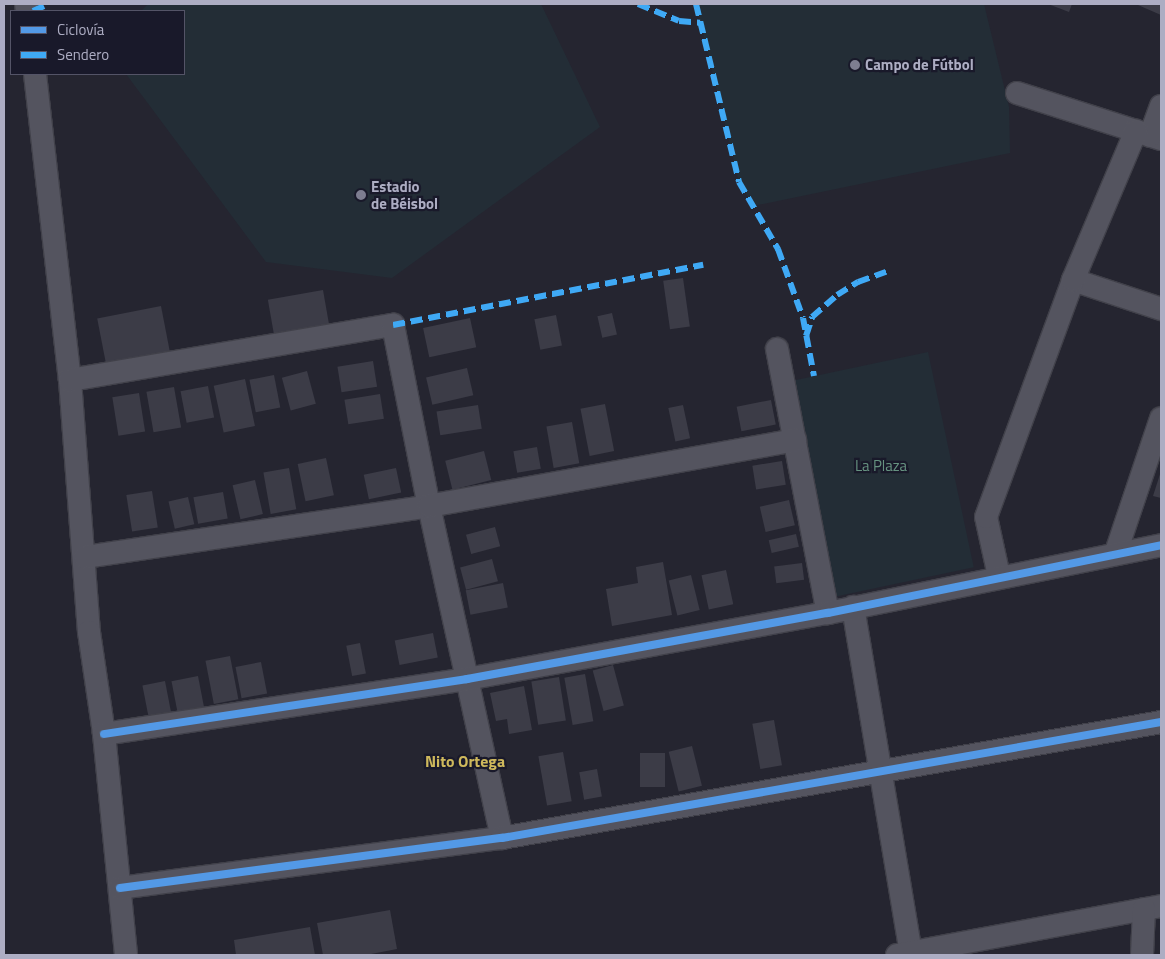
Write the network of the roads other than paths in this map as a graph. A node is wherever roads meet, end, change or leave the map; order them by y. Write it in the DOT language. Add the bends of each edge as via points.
graph roads {
  1 [pos="35,75"];
  2 [pos="1017,93"];
  3 [pos="1161,106"];
  4 [pos="1149,135"];
  5 [pos="1073,280"];
  6 [pos="1161,309"];
  7 [pos="777,349"];
  8 [pos="70,380"];
  9 [pos="1161,418"];
  10 [pos="795,440"];
  11 [pos="428,506"];
  12 [pos="1161,545"];
  13 [pos="1116,552"];
  14 [pos="85,557"];
  15 [pos="999,576"];
  16 [pos="853,607"];
  17 [pos="828,613"];
  18 [pos="467,679"];
  19 [pos="1161,722"];
  20 [pos="104,734"];
  21 [pos="883,773"];
  22 [pos="502,838"];
  23 [pos="120,888"];
  24 [pos="1153,908"];
  25 [pos="904,954"];
  26 [pos="126,955"];
  27 [pos="1142,955"];
  1 -- 8 [label="street"];
  2 -- 4 [label="street"];
  3 -- 4 [label="street"];
  4 -- 5 [label="street"];
  5 -- 6 [label="street"];
  5 -- 15 [label="street" via="986,517"];
  7 -- 10 [label="street"];
  8 -- 11 [label="street" via="393,325"];
  8 -- 14 [label="street"];
  9 -- 13 [label="street"];
  10 -- 11 [label="street"];
  10 -- 17 [label="street"];
  11 -- 14 [label="street"];
  11 -- 18 [label="street"];
  12 -- 13 [label="street"];
  13 -- 15 [label="street"];
  14 -- 20 [label="street" via="89,632"];
  15 -- 16 [label="street"];
  16 -- 17 [label="street"];
  16 -- 21 [label="street"];
  17 -- 18 [label="street"];
  18 -- 20 [label="street"];
  18 -- 22 [label="street"];
  19 -- 21 [label="street"];
  20 -- 23 [label="street"];
  21 -- 22 [label="street"];
  21 -- 25 [label="street"];
  22 -- 23 [label="street"];
  23 -- 26 [label="street"];
  24 -- 25 [label="street"];
  24 -- 27 [label="street"];
}
